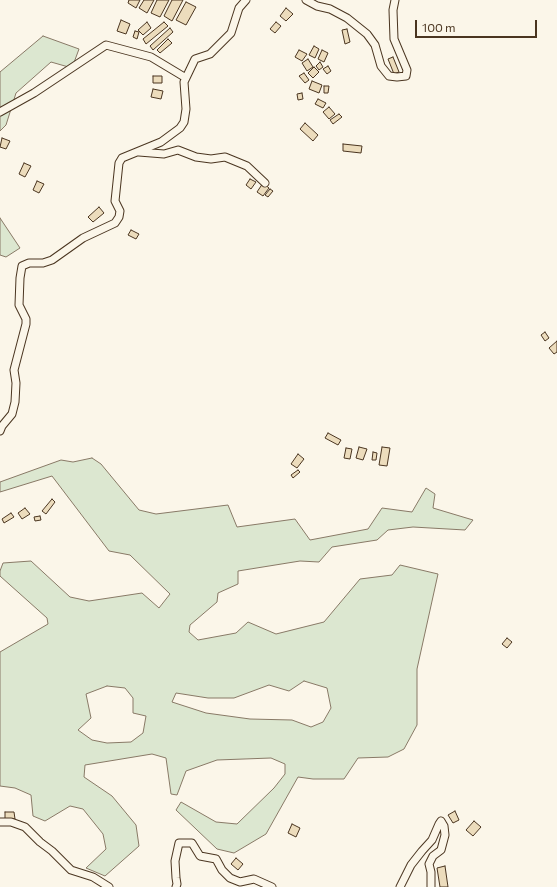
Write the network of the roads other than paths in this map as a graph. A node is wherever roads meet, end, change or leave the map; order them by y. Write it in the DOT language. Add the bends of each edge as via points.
graph roads {
  1 [pos="246,0"];
  2 [pos="306,0"];
  3 [pos="395,0"];
  4 [pos="186,78"];
  5 [pos="0,112"];
  6 [pos="137,152"];
  7 [pos="265,183"];
  8 [pos="0,431"];
  9 [pos="0,822"];
  10 [pos="109,887"];
  11 [pos="176,887"];
  12 [pos="272,887"];
  13 [pos="400,887"];
  14 [pos="431,887"];
  1 -- 4 [label="street" via="239,8 231,33 210,54 195,59"];
  2 -- 3 [label="street" via="347,18 367,34 375,45 381,66 389,76 397,77 406,76 407,70 394,39"];
  4 -- 5 [label="street" via="151,57 106,46"];
  4 -- 6 [label="street" via="184,122 161,142"];
  6 -- 7 [label="street" via="164,154 178,150 204,158 225,157 247,166"];
  6 -- 8 [label="street" via="122,158 119,163 116,201 120,211 115,223 83,238 52,260 22,266 19,305 26,318 26,324 14,370 15,402 12,414"];
  9 -- 10 [label="street" via="11,822 25,827 71,870 93,877"];
  11 -- 12 [label="street" via="175,861 179,843 192,843 200,856 216,860 230,878 240,882 254,879"];
  13 -- 14 [label="street" via="411,865 432,840 441,821 445,835 442,850 433,856 429,864"];
}
